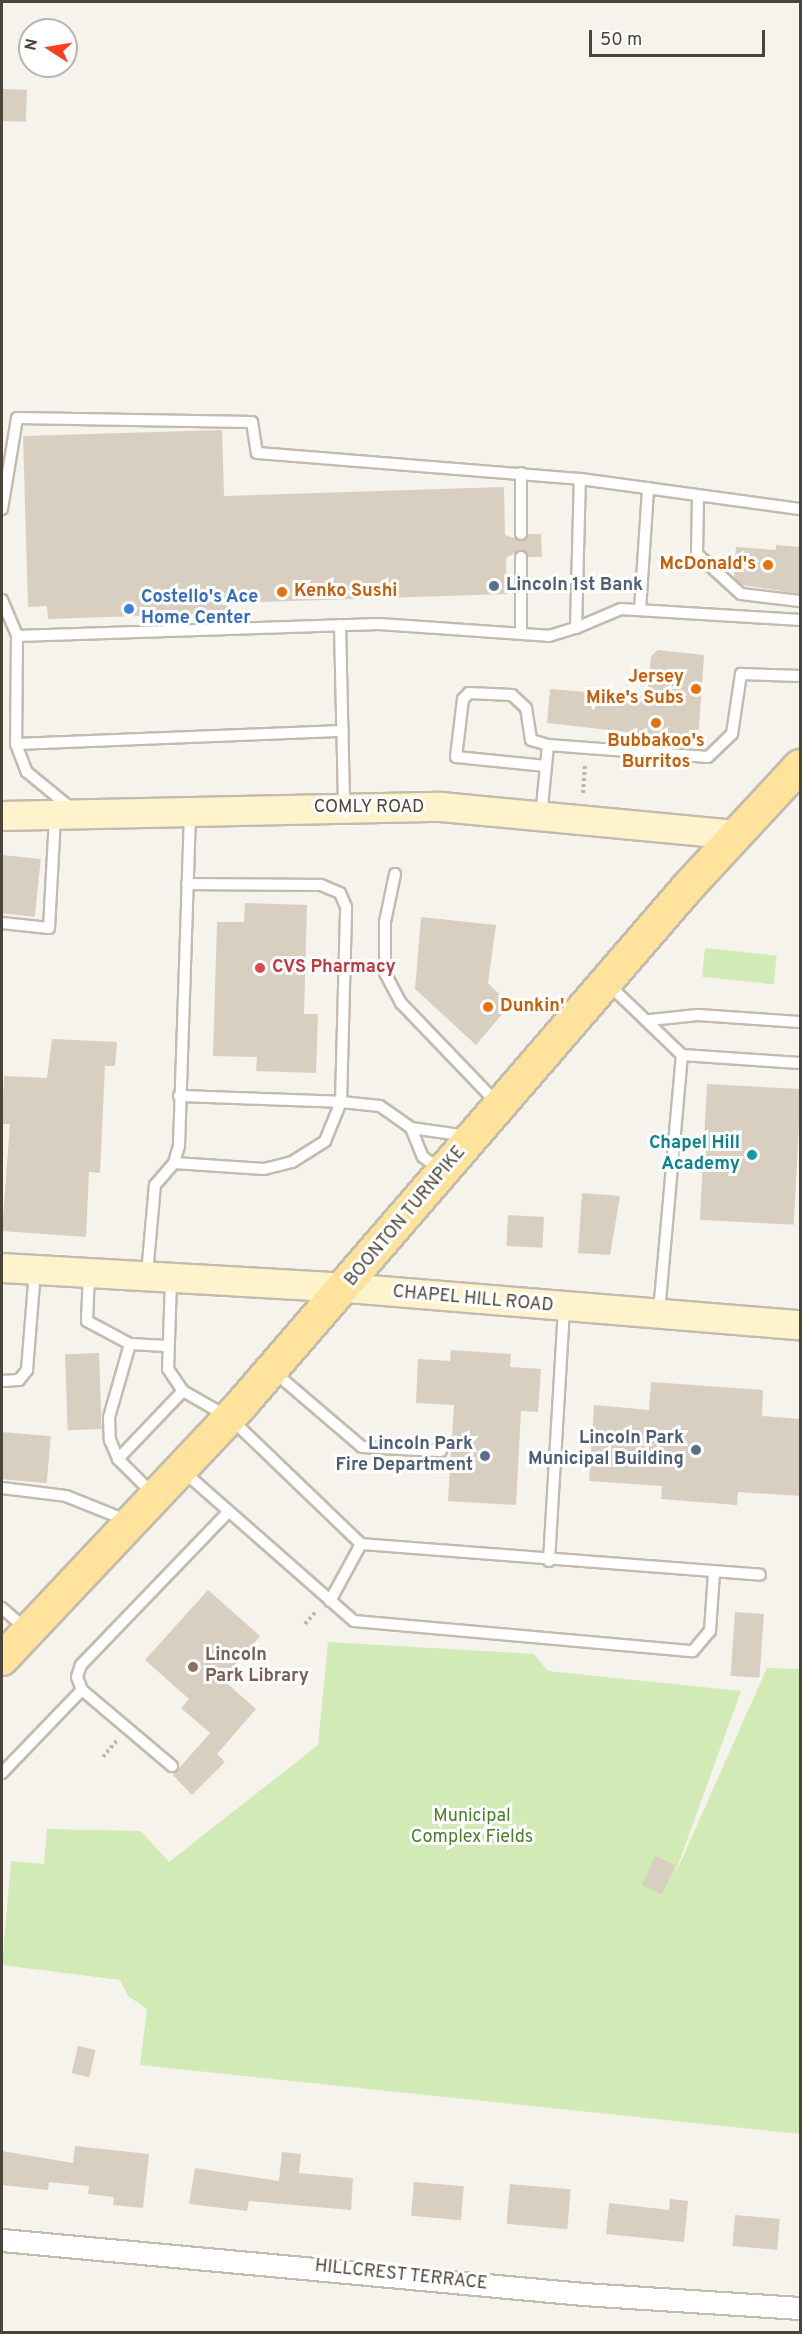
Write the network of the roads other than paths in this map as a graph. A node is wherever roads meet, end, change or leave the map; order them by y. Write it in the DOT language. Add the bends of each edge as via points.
graph roads {
  1 [pos="520,473"];
  2 [pos="580,479"];
  3 [pos="648,488"];
  4 [pos="698,497"];
  5 [pos="2,509"];
  6 [pos="801,510"];
  7 [pos="521,534"];
  8 [pos="521,557"];
  9 [pos="2,600"];
  10 [pos="801,601"];
  11 [pos="640,610"];
  12 [pos="801,620"];
  13 [pos="340,625"];
  14 [pos="576,628"];
  15 [pos="521,634"];
  16 [pos="17,636"];
  17 [pos="798,680"];
  18 [pos="343,731"];
  19 [pos="16,744"];
  20 [pos="548,745"];
  21 [pos="546,766"];
  22 [pos="801,766"];
  23 [pos="344,807"];
  24 [pos="190,813"];
  25 [pos="2,816"];
  26 [pos="69,817"];
  27 [pos="541,817"];
  28 [pos="736,835"];
  29 [pos="395,874"];
  30 [pos="187,884"];
  31 [pos="2,923"];
  32 [pos="606,982"];
  33 [pos="650,1020"];
  34 [pos="801,1022"];
  35 [pos="682,1055"];
  36 [pos="801,1063"];
  37 [pos="179,1096"];
  38 [pos="342,1102"];
  39 [pos="501,1107"];
  40 [pos="411,1128"];
  41 [pos="474,1138"];
  42 [pos="174,1163"];
  43 [pos="444,1173"];
  44 [pos="2,1268"];
  45 [pos="35,1270"];
  46 [pos="89,1273"];
  47 [pos="159,1279"];
  48 [pos="346,1288"];
  49 [pos="564,1308"];
  50 [pos="658,1317"];
  51 [pos="801,1326"];
  52 [pos="130,1344"];
  53 [pos="165,1346"];
  54 [pos="272,1370"];
  55 [pos="2,1381"];
  56 [pos="183,1391"];
  57 [pos="230,1418"];
  58 [pos="441,1451"];
  59 [pos="117,1459"];
  60 [pos="182,1470"];
  61 [pos="2,1488"];
  62 [pos="156,1497"];
  63 [pos="228,1512"];
  64 [pos="132,1523"];
  65 [pos="361,1544"];
  66 [pos="549,1561"];
  67 [pos="714,1572"];
  68 [pos="760,1575"];
  69 [pos="330,1601"];
  70 [pos="2,1608"];
  71 [pos="28,1631"];
  72 [pos="2,1659"];
  73 [pos="82,1690"];
  74 [pos="172,1766"];
  75 [pos="2,1773"];
  76 [pos="2,2240"];
  77 [pos="801,2308"];
  1 -- 2 [label="lane"];
  1 -- 5 [label="lane" via="257,453 252,422 17,418"];
  1 -- 7 [label="lane"];
  2 -- 3 [label="lane"];
  2 -- 14 [label="lane"];
  3 -- 4 [label="lane"];
  3 -- 11 [label="lane"];
  4 -- 6 [label="lane"];
  4 -- 10 [label="lane" via="697,554 741,594"];
  8 -- 15 [label="lane"];
  9 -- 16 [label="lane"];
  11 -- 12 [label="lane"];
  11 -- 14 [label="lane" via="621,609"];
  13 -- 15 [label="lane"];
  13 -- 16 [label="lane"];
  13 -- 18 [label="lane"];
  14 -- 15 [label="lane" via="549,636"];
  16 -- 19 [label="lane"];
  17 -- 20 [label="lane" via="741,674 732,734 708,757"];
  18 -- 19 [label="lane"];
  18 -- 23 [label="lane"];
  19 -- 26 [label="lane" via="27,772"];
  20 -- 21 [label="lane"];
  20 -- 21 [label="lane" via="531,740 526,708 512,695 469,693 462,699 456,757"];
  21 -- 27 [label="lane"];
  22 -- 28 [label="main road, BOONTON TURNPIKE"];
  23 -- 24 [label="main road, COMLY ROAD"];
  23 -- 27 [label="main road, COMLY ROAD" via="441,807"];
  24 -- 26 [label="main road, COMLY ROAD"];
  24 -- 30 [label="lane"];
  25 -- 26 [label="main road, COMLY ROAD"];
  26 -- 31 [label="lane" via="49,928"];
  27 -- 28 [label="main road, COMLY ROAD"];
  28 -- 32 [label="main road, BOONTON TURNPIKE"];
  29 -- 39 [label="lane" via="385,922 385,973 401,1003"];
  30 -- 37 [label="lane"];
  30 -- 38 [label="lane" via="321,885 340,893 346,907"];
  32 -- 33 [label="lane"];
  32 -- 39 [label="main road, BOONTON TURNPIKE"];
  33 -- 34 [label="lane" via="698,1015"];
  33 -- 35 [label="lane"];
  35 -- 36 [label="lane"];
  35 -- 50 [label="lane"];
  37 -- 38 [label="lane"];
  37 -- 42 [label="lane"];
  38 -- 40 [label="lane" via="380,1106"];
  38 -- 42 [label="lane" via="325,1141 292,1162 247,1170"];
  39 -- 41 [label="main road, BOONTON TURNPIKE"];
  40 -- 41 [label="lane"];
  40 -- 43 [label="lane" via="423,1157"];
  41 -- 43 [label="main road, BOONTON TURNPIKE"];
  42 -- 47 [label="lane" via="155,1185"];
  43 -- 48 [label="main road, BOONTON TURNPIKE"];
  44 -- 45 [label="main road, CHAPEL HILL ROAD"];
  45 -- 46 [label="main road, CHAPEL HILL ROAD"];
  45 -- 55 [label="lane" via="27,1370 18,1380"];
  46 -- 47 [label="main road, CHAPEL HILL ROAD"];
  46 -- 52 [label="lane" via="87,1321"];
  47 -- 48 [label="main road, CHAPEL HILL ROAD"];
  47 -- 53 [label="lane"];
  48 -- 49 [label="main road, CHAPEL HILL ROAD"];
  48 -- 54 [label="main road, BOONTON TURNPIKE"];
  49 -- 50 [label="main road, CHAPEL HILL ROAD"];
  49 -- 66 [label="lane"];
  50 -- 51 [label="main road, CHAPEL HILL ROAD"];
  52 -- 53 [label="lane"];
  52 -- 59 [label="lane" via="109,1417"];
  53 -- 56 [label="lane" via="168,1369"];
  54 -- 57 [label="main road, BOONTON TURNPIKE"];
  54 -- 58 [label="lane" via="362,1447"];
  56 -- 57 [label="lane"];
  56 -- 59 [label="lane"];
  57 -- 60 [label="main road, BOONTON TURNPIKE"];
  57 -- 65 [label="lane"];
  59 -- 62 [label="lane"];
  60 -- 62 [label="main road, BOONTON TURNPIKE"];
  60 -- 63 [label="lane"];
  61 -- 64 [label="lane" via="86,1502"];
  62 -- 64 [label="main road, BOONTON TURNPIKE"];
  63 -- 69 [label="lane"];
  63 -- 73 [label="lane" via="81,1665 77,1677"];
  64 -- 71 [label="main road, BOONTON TURNPIKE"];
  65 -- 66 [label="lane"];
  65 -- 69 [label="lane"];
  66 -- 67 [label="lane"];
  67 -- 68 [label="lane"];
  67 -- 69 [label="lane" via="710,1631 693,1651 354,1621"];
  70 -- 71 [label="lane"];
  71 -- 72 [label="main road, BOONTON TURNPIKE"];
  73 -- 74 [label="lane"];
  73 -- 75 [label="lane"];
  76 -- 77 [label="street, HILLCREST TERRACE" via="583,2294"];
}
